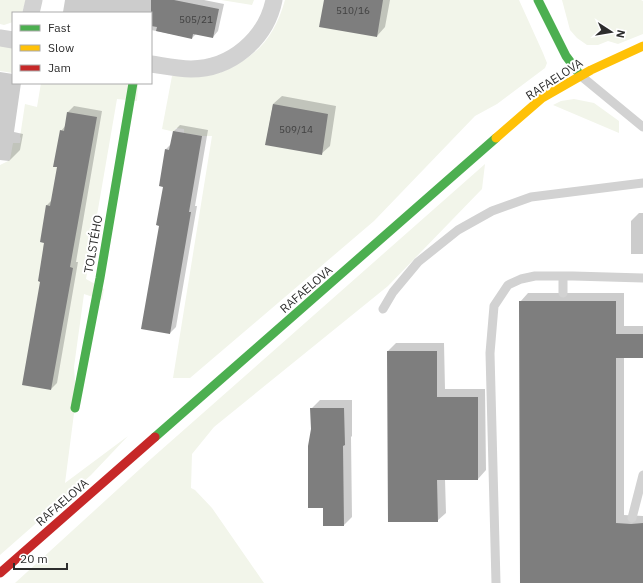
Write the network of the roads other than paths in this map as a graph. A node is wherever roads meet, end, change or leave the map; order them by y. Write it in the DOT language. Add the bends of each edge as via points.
graph roads {
  1 [pos="34,0"];
  2 [pos="274,0"];
  3 [pos="538,0"];
  4 [pos="31,12"];
  5 [pos="0,38"];
  6 [pos="12,40"];
  7 [pos="643,46"];
  8 [pos="152,64"];
  9 [pos="580,75"];
  10 [pos="133,84"];
  11 [pos="643,127"];
  12 [pos="643,183"];
  13 [pos="564,276"];
  14 [pos="643,278"];
  15 [pos="563,293"];
  16 [pos="383,310"];
  17 [pos="74,408"];
  18 [pos="643,475"];
  19 [pos="632,518"];
  20 [pos="0,573"];
  21 [pos="496,583"];
  1 -- 4 [label="street"];
  2 -- 8 [label="street" via="272,10 256,38 236,57 217,66 191,69"];
  3 -- 9 [label="main road" via="566,56"];
  5 -- 6 [label="street"];
  7 -- 9 [label="main road, RAFAELOVA"];
  9 -- 11 [label="lane"];
  9 -- 20 [label="main road, RAFAELOVA" via="542,98"];
  10 -- 17 [label="main road, TOLSTÉHO" via="100,278"];
  12 -- 16 [label="lane" via="531,197 492,211 458,230 418,262 393,292"];
  13 -- 14 [label="lane"];
  13 -- 15 [label="lane"];
  13 -- 21 [label="lane" via="535,276 521,279 508,285 494,306 490,353"];
  18 -- 19 [label="lane"];
}
